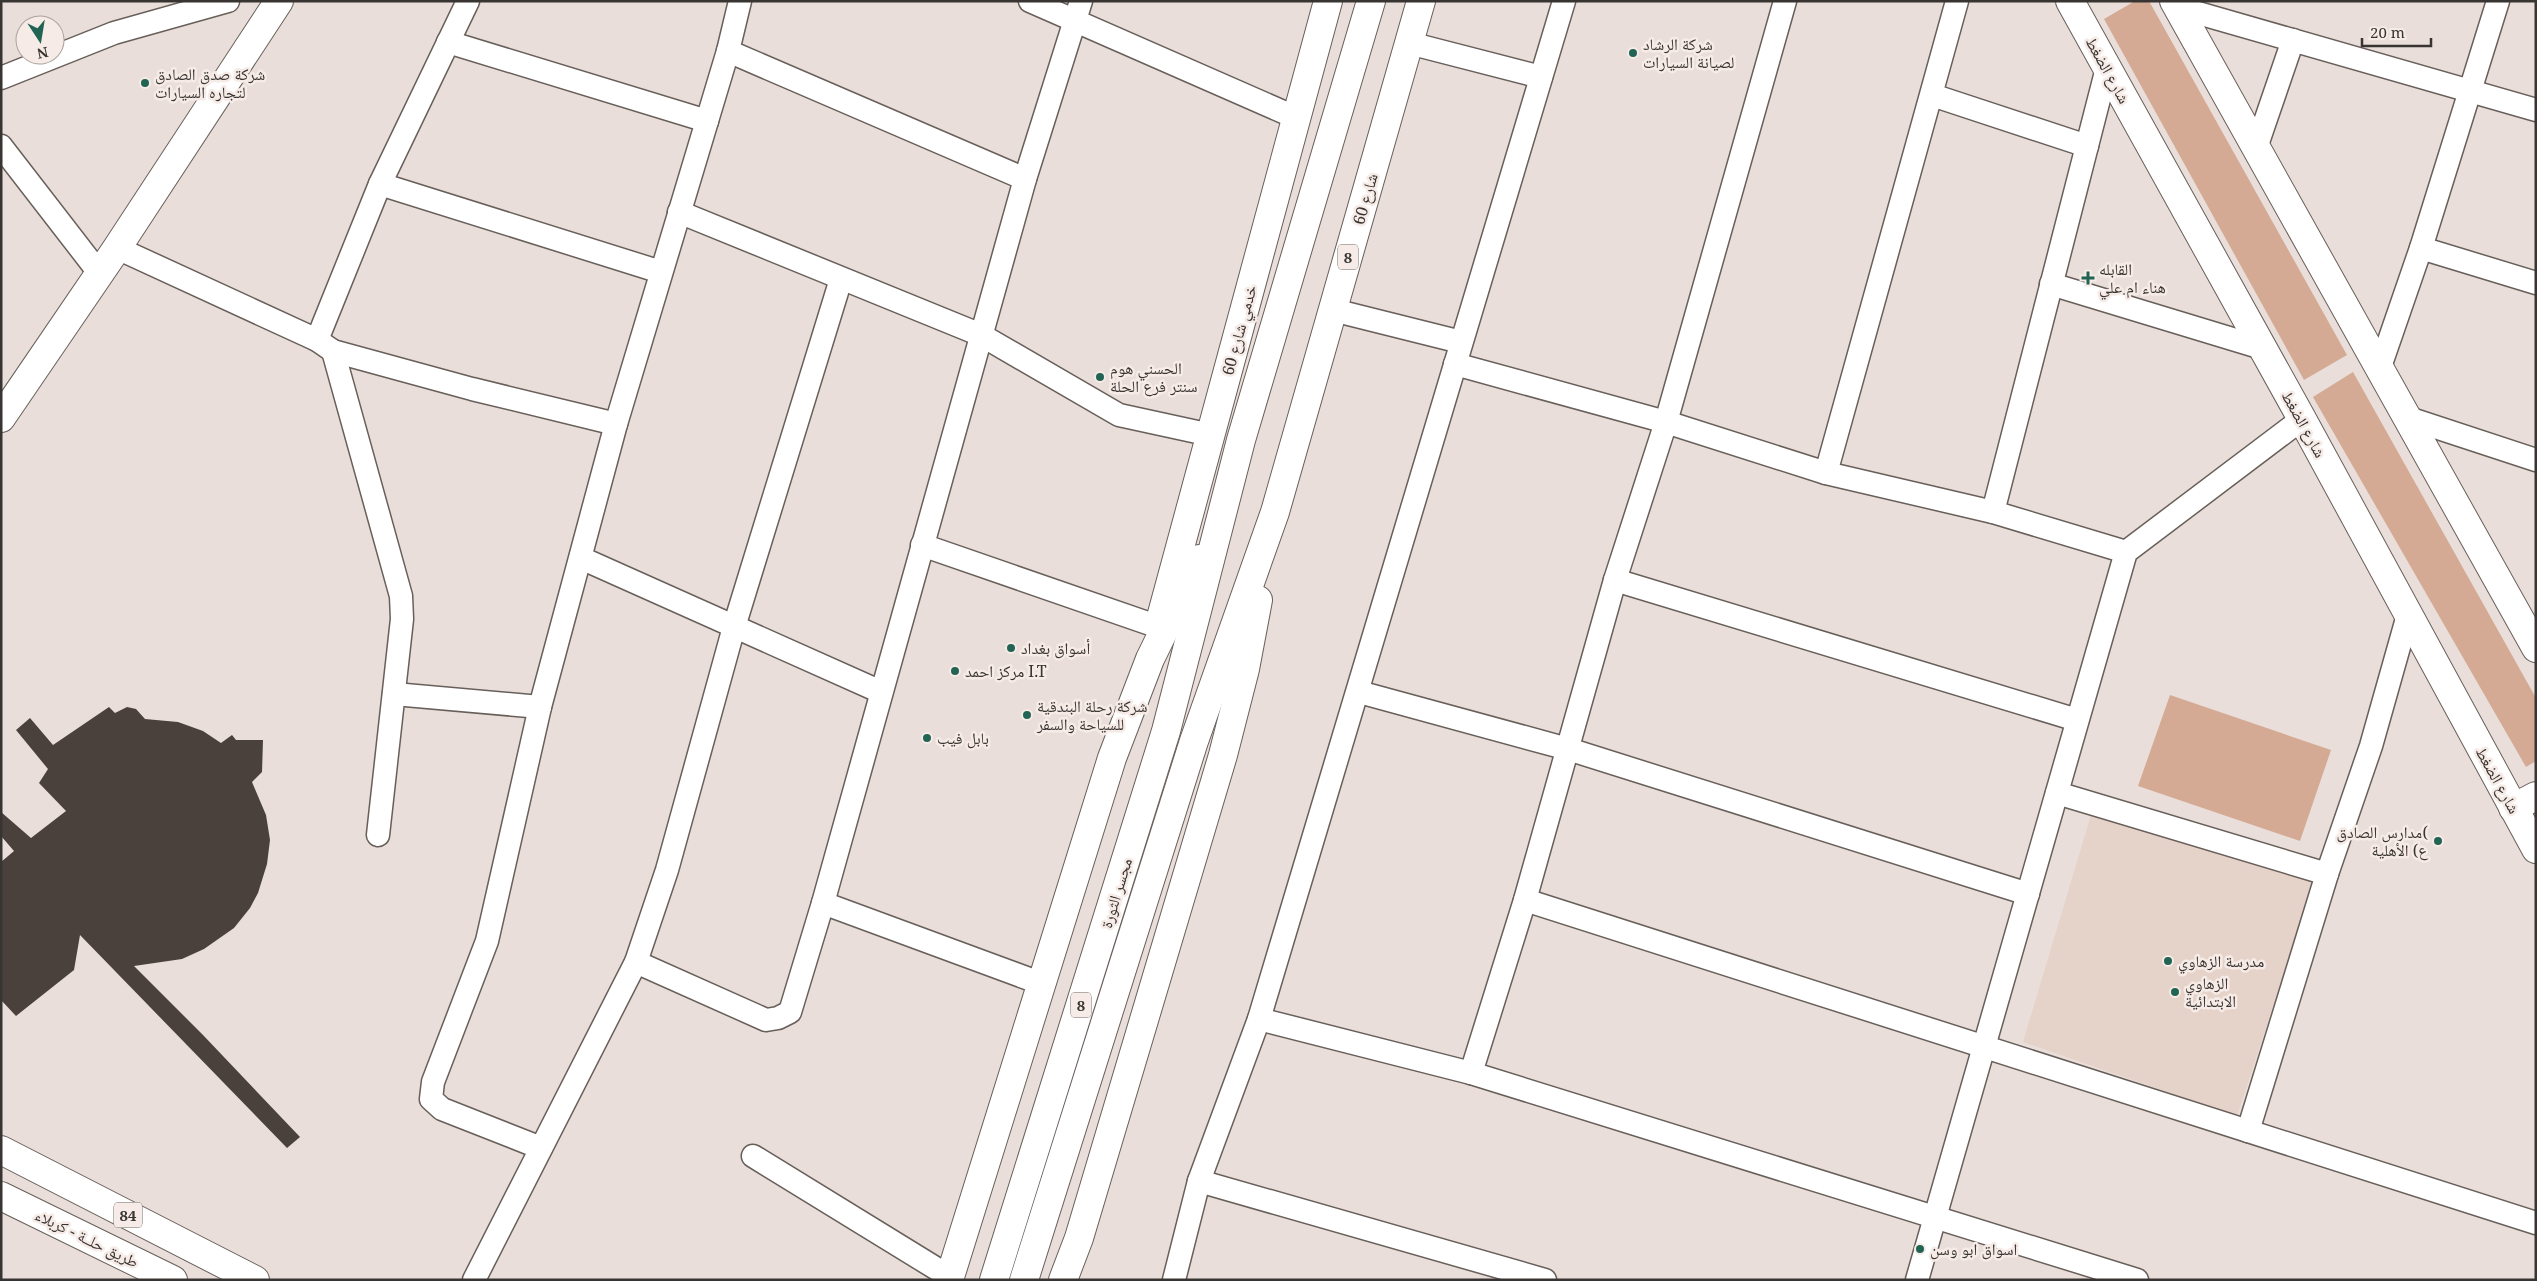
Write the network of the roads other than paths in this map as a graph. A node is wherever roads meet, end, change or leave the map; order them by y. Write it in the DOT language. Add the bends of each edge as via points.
graph roads {
  1 [pos="228,1"];
  2 [pos="279,1"];
  3 [pos="468,1"];
  4 [pos="740,1"];
  5 [pos="1030,1"];
  6 [pos="1328,1"];
  7 [pos="1371,1"];
  8 [pos="1421,1"];
  9 [pos="1564,1"];
  10 [pos="1785,1"];
  11 [pos="1957,1"];
  12 [pos="2070,1"];
  13 [pos="2498,1"];
  14 [pos="2175,4"];
  15 [pos="1078,11"];
  16 [pos="2293,40"];
  17 [pos="448,42"];
  18 [pos="1409,44"];
  19 [pos="728,51"];
  20 [pos="2108,68"];
  21 [pos="1541,77"];
  22 [pos="1,78"];
  23 [pos="2471,90"];
  24 [pos="1932,95"];
  25 [pos="2536,110"];
  26 [pos="1297,118"];
  27 [pos="707,121"];
  28 [pos="1,146"];
  29 [pos="2087,146"];
  30 [pos="2256,148"];
  31 [pos="1024,179"];
  32 [pos="380,184"];
  33 [pos="680,212"];
  34 [pos="117,248"];
  35 [pos="2421,248"];
  36 [pos="662,272"];
  37 [pos="100,274"];
  38 [pos="841,279"];
  39 [pos="2536,283"];
  40 [pos="2051,284"];
  41 [pos="1333,310"];
  42 [pos="981,335"];
  43 [pos="1461,342"];
  44 [pos="325,345"];
  45 [pos="2262,348"];
  46 [pos="1455,364"];
  47 [pos="2380,367"];
  48 [pos="1,418"];
  49 [pos="2408,418"];
  50 [pos="2302,420"];
  51 [pos="1666,422"];
  52 [pos="616,424"];
  53 [pos="1211,435"];
  54 [pos="2536,460"];
  55 [pos="1826,473"];
  56 [pos="1226,504"];
  57 [pos="1275,512"];
  58 [pos="1993,512"];
  59 [pos="922,545"];
  60 [pos="2126,552"];
  61 [pos="581,558"];
  62 [pos="1615,580"];
  63 [pos="2408,615"];
  64 [pos="1159,626"];
  65 [pos="734,627"];
  66 [pos="2535,645"];
  67 [pos="1150,659"];
  68 [pos="881,692"];
  69 [pos="1359,692"];
  70 [pos="394,694"];
  71 [pos="540,707"];
  72 [pos="2078,720"];
  73 [pos="1568,749"];
  74 [pos="2057,793"];
  75 [pos="2525,802"];
  76 [pos="378,835"];
  77 [pos="2536,849"];
  78 [pos="2327,874"];
  79 [pos="2028,894"];
  80 [pos="1524,900"];
  81 [pos="823,903"];
  82 [pos="636,962"];
  83 [pos="1040,983"];
  84 [pos="1260,1019"];
  85 [pos="1984,1047"];
  86 [pos="1471,1073"];
  87 [pos="2248,1131"];
  88 [pos="541,1148"];
  89 [pos="1,1150"];
  90 [pos="753,1156"];
  91 [pos="1199,1181"];
  92 [pos="1,1196"];
  93 [pos="1935,1216"];
  94 [pos="2536,1222"];
  95 [pos="1079,1238"];
  96 [pos="939,1276"];
  97 [pos="173,1280"];
  98 [pos="255,1280"];
  99 [pos="474,1280"];
  100 [pos="994,1280"];
  101 [pos="1024,1280"];
  102 [pos="1063,1280"];
  103 [pos="1069,1280"];
  104 [pos="1174,1280"];
  105 [pos="1545,1280"];
  106 [pos="1916,1280"];
  107 [pos="2137,1280"];
  1 -- 22 [label="street" via="114,33"];
  2 -- 34 [label="main road"];
  3 -- 17 [label="street"];
  4 -- 19 [label="street"];
  5 -- 15 [label="street"];
  6 -- 26 [label="main road, خدمي شارع 60"];
  7 -- 56 [label="main road, 8" via="1241,440"];
  8 -- 18 [label="main road, شارع 60 / 8"];
  9 -- 21 [label="street"];
  10 -- 51 [label="street"];
  11 -- 24 [label="street"];
  12 -- 20 [label="main road, شارع الضغط"];
  13 -- 23 [label="street"];
  14 -- 16 [label="street"];
  14 -- 30 [label="main road"];
  15 -- 26 [label="street"];
  15 -- 31 [label="street"];
  16 -- 23 [label="street"];
  16 -- 30 [label="street"];
  17 -- 27 [label="street"];
  17 -- 32 [label="street"];
  18 -- 21 [label="street"];
  18 -- 41 [label="main road, شارع 60 / 8"];
  19 -- 27 [label="street"];
  19 -- 31 [label="street"];
  20 -- 29 [label="street"];
  20 -- 45 [label="main road, شارع الضغط"];
  21 -- 43 [label="street"];
  23 -- 25 [label="street"];
  23 -- 35 [label="street"];
  24 -- 29 [label="street"];
  24 -- 55 [label="street"];
  26 -- 53 [label="main road, خدمي شارع 60"];
  27 -- 33 [label="street"];
  28 -- 37 [label="street"];
  29 -- 40 [label="street"];
  30 -- 47 [label="main road"];
  31 -- 42 [label="street"];
  32 -- 36 [label="street"];
  32 -- 44 [label="street"];
  33 -- 36 [label="street"];
  33 -- 38 [label="street"];
  34 -- 37 [label="main road"];
  34 -- 44 [label="street"];
  35 -- 39 [label="street"];
  35 -- 47 [label="street"];
  36 -- 52 [label="street"];
  37 -- 48 [label="main road"];
  38 -- 42 [label="street"];
  38 -- 65 [label="street"];
  40 -- 45 [label="street"];
  40 -- 58 [label="street"];
  41 -- 43 [label="street"];
  41 -- 57 [label="main road, شارع 60 / 8"];
  42 -- 53 [label="street" via="1119,415"];
  42 -- 59 [label="street"];
  43 -- 46 [label="street"];
  44 -- 52 [label="street" via="472,389"];
  44 -- 70 [label="street" via="401,596 402,619"];
  45 -- 50 [label="main road, شارع الضغط"];
  46 -- 51 [label="street"];
  46 -- 69 [label="street"];
  47 -- 49 [label="main road"];
  49 -- 54 [label="street"];
  49 -- 66 [label="main road"];
  50 -- 60 [label="street"];
  50 -- 63 [label="main road, شارع الضغط"];
  51 -- 55 [label="street"];
  51 -- 62 [label="street"];
  52 -- 61 [label="street"];
  53 -- 64 [label="main road, خدمي شارع 60"];
  55 -- 58 [label="street"];
  56 -- 67 [label="main road"];
  56 -- 100 [label="main road, مجسر الثورة / 8" via="1166,731"];
  57 -- 95 [label="main road" via="1245,669 1223,755"];
  57 -- 101 [label="main road, مجسر الثورة / 8" via="1194,741"];
  58 -- 60 [label="street"];
  59 -- 64 [label="street"];
  59 -- 68 [label="street"];
  60 -- 72 [label="street"];
  61 -- 65 [label="street"];
  61 -- 71 [label="street"];
  62 -- 72 [label="street"];
  62 -- 73 [label="street"];
  63 -- 75 [label="main road, شارع الضغط"];
  63 -- 78 [label="street" via="2371,746"];
  64 -- 67 [label="main road, خدمي شارع 60"];
  65 -- 68 [label="street"];
  65 -- 82 [label="street" via="667,870"];
  67 -- 83 [label="main road" via="1112,758"];
  68 -- 81 [label="street"];
  69 -- 73 [label="street"];
  69 -- 84 [label="street"];
  70 -- 71 [label="street"];
  70 -- 76 [label="street"];
  71 -- 88 [label="street" via="487,941 433,1082 431,1099 442,1109"];
  72 -- 74 [label="street"];
  73 -- 79 [label="street"];
  73 -- 80 [label="street"];
  74 -- 78 [label="street"];
  74 -- 79 [label="street"];
  75 -- 77 [label="main road, شارع الضغط"];
  78 -- 87 [label="street"];
  79 -- 85 [label="street"];
  80 -- 85 [label="street"];
  80 -- 86 [label="street"];
  81 -- 82 [label="street" via="790,1012 778,1018 766,1020"];
  81 -- 83 [label="street"];
  82 -- 88 [label="street"];
  83 -- 96 [label="main road" via="972,1202"];
  84 -- 86 [label="street"];
  84 -- 91 [label="street"];
  85 -- 87 [label="street"];
  85 -- 93 [label="street"];
  86 -- 93 [label="street"];
  87 -- 94 [label="street"];
  88 -- 99 [label="street"];
  89 -- 98 [label="main road, 84"];
  90 -- 96 [label="street"];
  91 -- 104 [label="street"];
  91 -- 105 [label="street"];
  92 -- 97 [label="main road, طريق حلــة - كربلاء / 84"];
  93 -- 106 [label="street"];
  93 -- 107 [label="street"];
  95 -- 102 [label="main road"];
  95 -- 103 [label="main road"];
}
